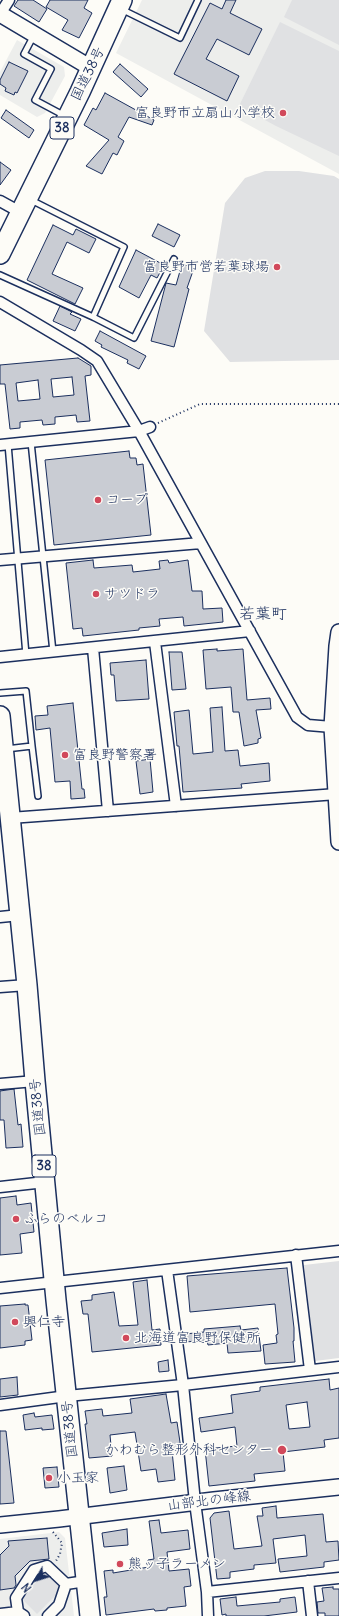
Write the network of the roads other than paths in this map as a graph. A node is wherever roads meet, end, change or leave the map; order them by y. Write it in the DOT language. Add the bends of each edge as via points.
graph roads {
  1 [pos="9,0"];
  2 [pos="198,0"];
  3 [pos="120,4"];
  4 [pos="0,14"];
  5 [pos="34,34"];
  6 [pos="91,68"];
  7 [pos="67,118"];
  8 [pos="0,200"];
  9 [pos="23,205"];
  10 [pos="0,254"];
  11 [pos="174,259"];
  12 [pos="0,275"];
  13 [pos="0,302"];
  14 [pos="93,316"];
  15 [pos="150,427"];
  16 [pos="139,431"];
  17 [pos="31,442"];
  18 [pos="4,445"];
  19 [pos="201,542"];
  20 [pos="44,557"];
  21 [pos="18,559"];
  22 [pos="0,560"];
  23 [pos="250,631"];
  24 [pos="339,632"];
  25 [pos="155,642"];
  26 [pos="93,648"];
  27 [pos="53,652"];
  28 [pos="26,655"];
  29 [pos="0,657"];
  30 [pos="0,693"];
  31 [pos="332,727"];
  32 [pos="1,733"];
  33 [pos="32,746"];
  34 [pos="336,794"];
  35 [pos="38,796"];
  36 [pos="176,806"];
  37 [pos="108,811"];
  38 [pos="10,818"];
  39 [pos="6,839"];
  40 [pos="339,842"];
  41 [pos="20,915"];
  42 [pos="0,917"];
  43 [pos="28,985"];
  44 [pos="0,987"];
  45 [pos="35,1081"];
  46 [pos="0,1084"];
  47 [pos="45,1182"];
  48 [pos="0,1187"];
  49 [pos="339,1251"];
  50 [pos="296,1255"];
  51 [pos="167,1270"];
  52 [pos="55,1282"];
  53 [pos="0,1288"];
  54 [pos="339,1367"];
  55 [pos="310,1370"];
  56 [pos="183,1385"];
  57 [pos="67,1396"];
  58 [pos="0,1405"];
  59 [pos="339,1487"];
  60 [pos="195,1502"];
  61 [pos="80,1516"];
  62 [pos="0,1525"];
  63 [pos="339,1578"];
  64 [pos="86,1581"];
  65 [pos="308,1581"];
  66 [pos="66,1584"];
  67 [pos="207,1592"];
  68 [pos="0,1614"];
  69 [pos="21,1614"];
  70 [pos="48,1616"];
  71 [pos="90,1616"];
  72 [pos="208,1616"];
  73 [pos="312,1616"];
  1 -- 4 [label="street"];
  2 -- 3 [label="lane" via="180,38"];
  3 -- 6 [label="highway, 国道38号 / 38"];
  4 -- 5 [label="street"];
  5 -- 6 [label="street"];
  5 -- 7 [label="lane" via="24,54 51,69 35,100"];
  6 -- 7 [label="highway, 国道38号 / 38"];
  7 -- 9 [label="highway, 国道38号 / 38"];
  8 -- 9 [label="street"];
  9 -- 10 [label="highway, 国道38号 / 38"];
  9 -- 14 [label="lane" via="124,247"];
  11 -- 14 [label="lane" via="134,338"];
  12 -- 14 [label="lane"];
  13 -- 16 [label="street" via="97,361"];
  15 -- 16 [label="street"];
  16 -- 17 [label="street"];
  16 -- 19 [label="street"];
  17 -- 18 [label="street"];
  17 -- 20 [label="lane"];
  18 -- 21 [label="lane"];
  19 -- 20 [label="street"];
  19 -- 23 [label="street"];
  20 -- 21 [label="street"];
  20 -- 27 [label="lane"];
  21 -- 22 [label="street"];
  21 -- 28 [label="lane"];
  23 -- 25 [label="street"];
  23 -- 31 [label="street" via="297,717 308,725"];
  24 -- 31 [label="street"];
  25 -- 26 [label="street"];
  25 -- 36 [label="street"];
  26 -- 27 [label="street"];
  26 -- 37 [label="street"];
  27 -- 28 [label="street"];
  28 -- 29 [label="street"];
  30 -- 33 [label="lane" via="26,691"];
  31 -- 34 [label="street"];
  32 -- 33 [label="lane"];
  32 -- 38 [label="highway, 国道38号 / 38"];
  33 -- 35 [label="lane"];
  34 -- 36 [label="street"];
  34 -- 40 [label="street"];
  36 -- 37 [label="street"];
  37 -- 38 [label="street"];
  38 -- 39 [label="highway, 国道38号 / 38"];
  39 -- 41 [label="highway, 国道38号 / 38"];
  41 -- 42 [label="street"];
  41 -- 43 [label="highway, 国道38号 / 38"];
  43 -- 44 [label="street"];
  43 -- 45 [label="highway, 国道38号 / 38"];
  45 -- 46 [label="street"];
  45 -- 47 [label="highway, 国道38号 / 38"];
  47 -- 48 [label="street"];
  47 -- 52 [label="highway, 国道38号 / 38"];
  49 -- 50 [label="street"];
  50 -- 51 [label="street"];
  50 -- 55 [label="street"];
  51 -- 52 [label="street"];
  51 -- 56 [label="street"];
  52 -- 53 [label="street"];
  52 -- 57 [label="highway, 国道38号 / 38"];
  54 -- 55 [label="street"];
  55 -- 56 [label="street"];
  56 -- 57 [label="street"];
  56 -- 60 [label="street"];
  57 -- 58 [label="street"];
  57 -- 61 [label="highway, 国道38号 / 38"];
  59 -- 60 [label="street, 山部北の峰線"];
  60 -- 61 [label="street, 山部北の峰線"];
  60 -- 67 [label="street"];
  61 -- 62 [label="street, 山部北の峰線"];
  61 -- 64 [label="highway, 国道38号 / 38"];
  63 -- 65 [label="street"];
  64 -- 66 [label="street"];
  64 -- 71 [label="highway, 国道38号 / 38"];
  65 -- 67 [label="street"];
  65 -- 73 [label="street"];
  66 -- 69 [label="street" via="47,1566 34,1570 16,1598"];
  66 -- 70 [label="street" via="59,1605"];
  67 -- 72 [label="street"];
  68 -- 69 [label="street"];
}
